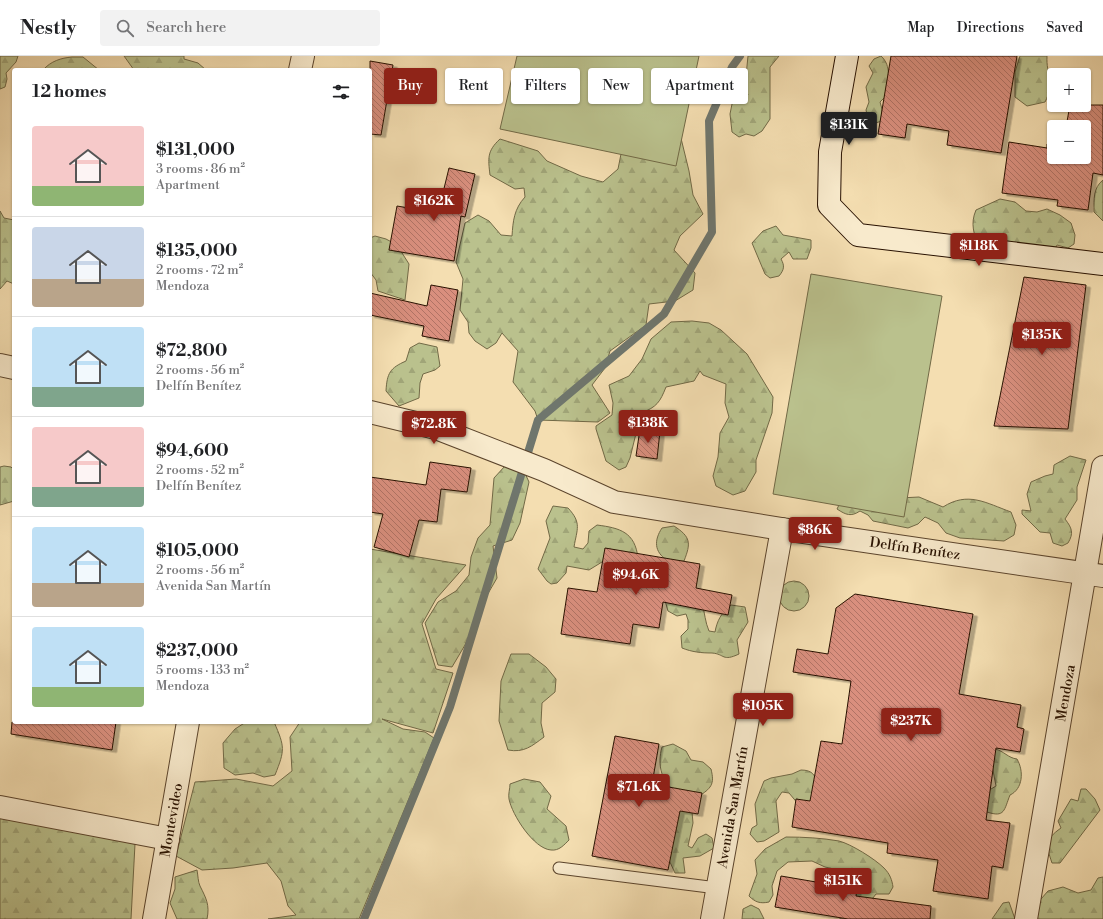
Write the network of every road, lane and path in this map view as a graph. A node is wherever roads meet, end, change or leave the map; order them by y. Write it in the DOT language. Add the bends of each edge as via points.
graph roads {
  1 [pos="303,56"];
  2 [pos="848,56"];
  3 [pos="300,68"];
  4 [pos="1103,264"];
  5 [pos="0,365"];
  6 [pos="12,368"];
  7 [pos="372,412"];
  8 [pos="1103,467"];
  9 [pos="782,529"];
  10 [pos="1094,574"];
  11 [pos="188,724"];
  12 [pos="0,807"];
  13 [pos="168,839"];
  14 [pos="559,868"];
  15 [pos="717,888"];
  16 [pos="154,919"];
  17 [pos="712,919"];
  18 [pos="1026,919"];
  1 -- 3 [label="street"];
  2 -- 4 [label="street" via="830,152 829,205 858,236"];
  5 -- 6 [label="street"];
  7 -- 9 [label="street, Delfín Benítez" via="436,428 544,470 614,502"];
  8 -- 10 [label="street, Mendoza"];
  9 -- 10 [label="street, Delfín Benítez"];
  9 -- 15 [label="street, Avenida San Martín"];
  10 -- 18 [label="street, Mendoza"];
  11 -- 13 [label="street, Montevideo"];
  12 -- 13 [label="street"];
  13 -- 16 [label="street, Montevideo"];
  14 -- 15 [label="lane"];
  15 -- 17 [label="street, Avenida San Martín"];
}
